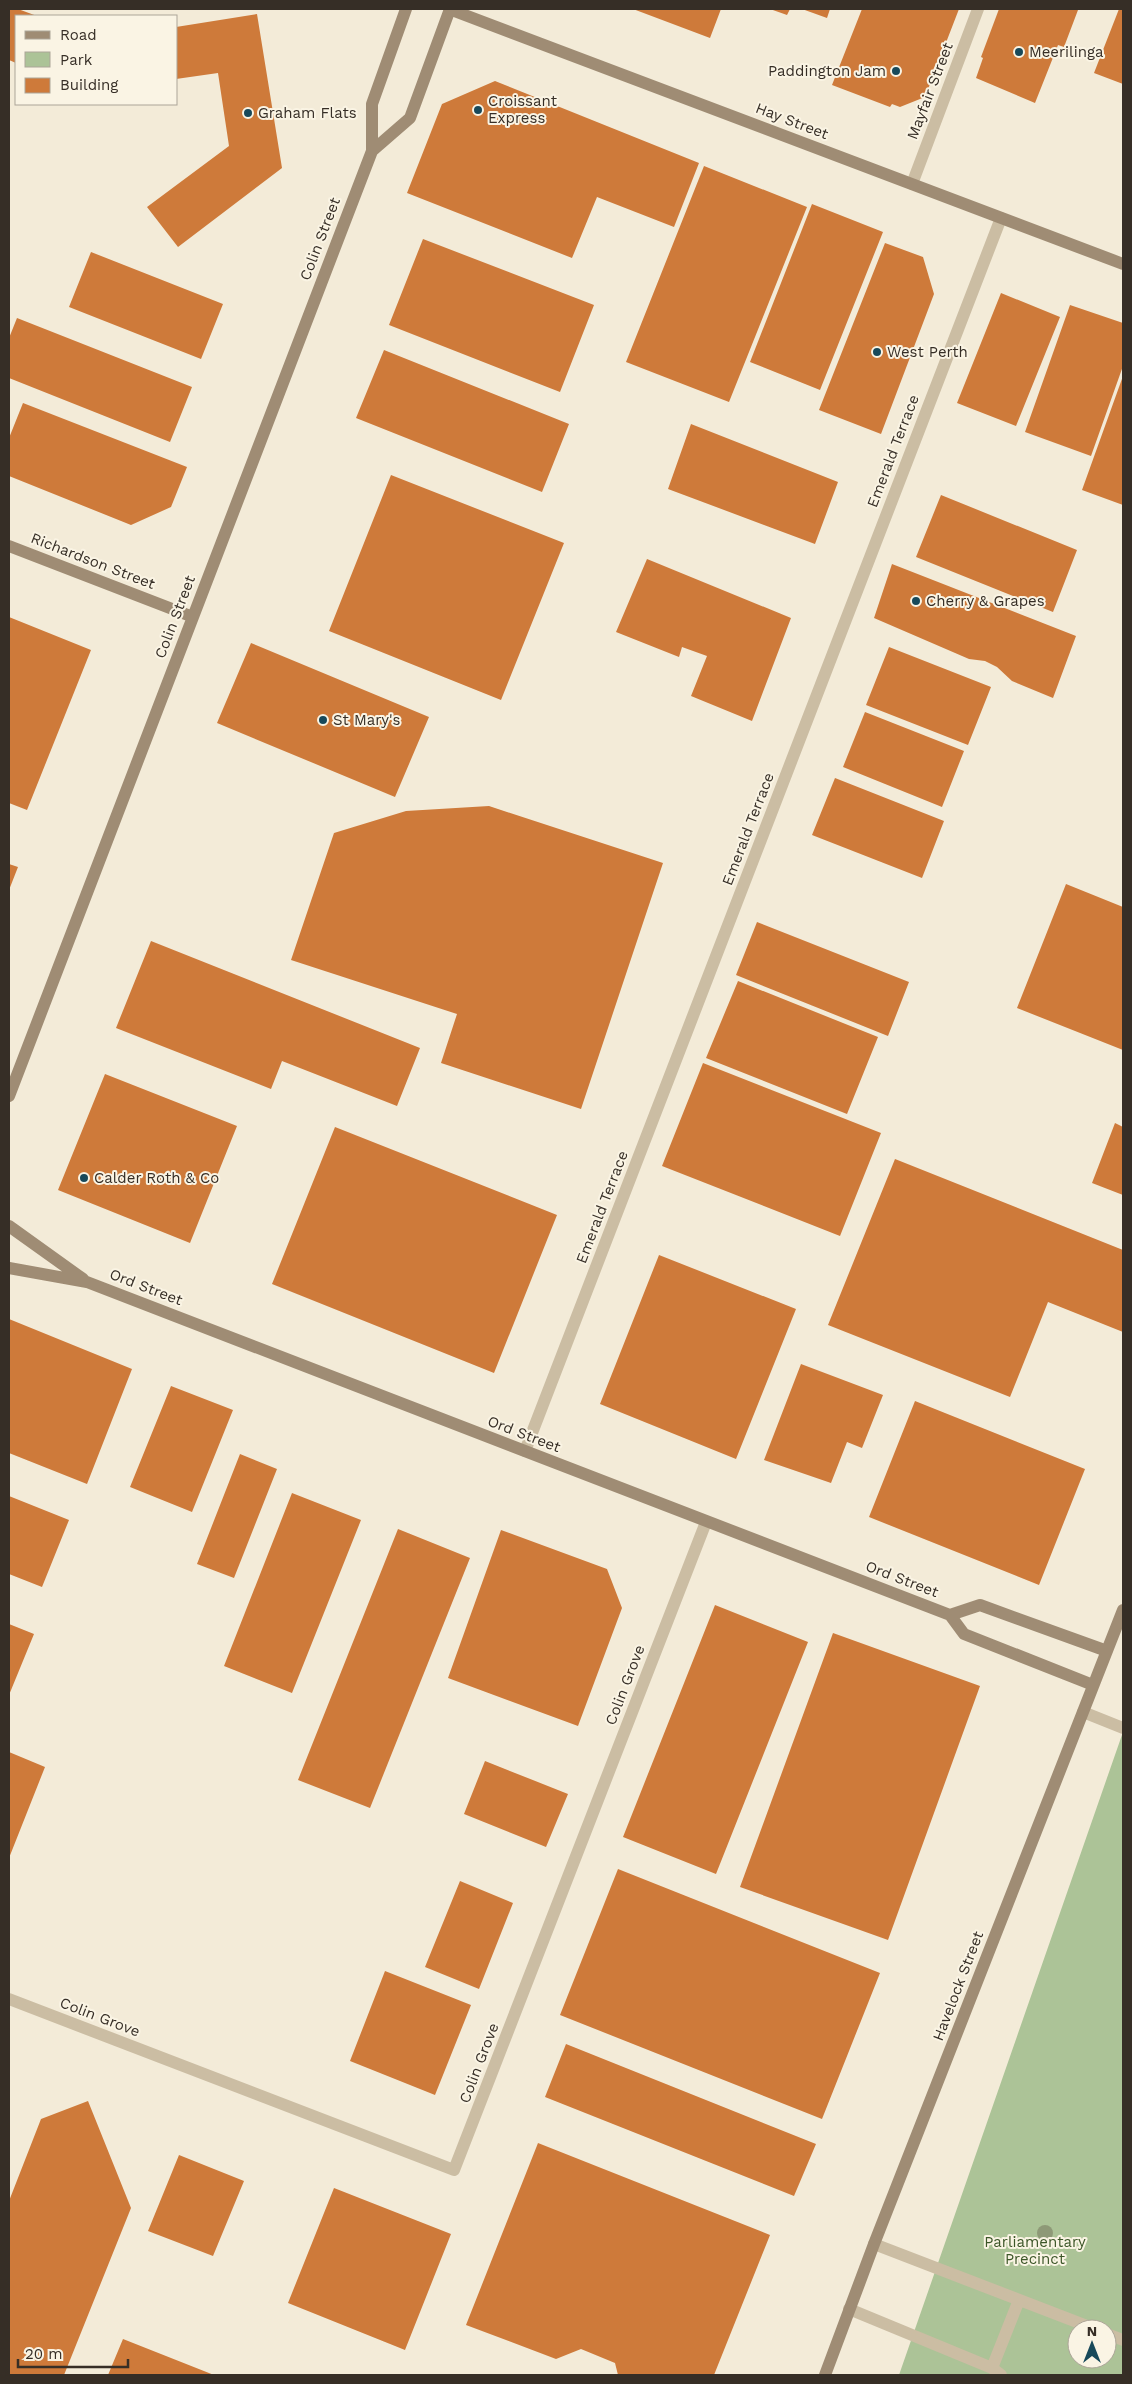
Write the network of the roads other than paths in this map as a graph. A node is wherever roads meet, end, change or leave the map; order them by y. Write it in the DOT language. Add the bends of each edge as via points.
graph roads {
  1 [pos="406,9"];
  2 [pos="450,9"];
  3 [pos="978,9"];
  4 [pos="372,151"];
  5 [pos="912,184"];
  6 [pos="1001,218"];
  7 [pos="1123,264"];
  8 [pos="9,546"];
  9 [pos="193,617"];
  10 [pos="9,1096"];
  11 [pos="9,1226"];
  12 [pos="9,1268"];
  13 [pos="87,1282"];
  14 [pos="525,1452"];
  15 [pos="706,1522"];
  16 [pos="1123,1610"];
  17 [pos="950,1615"];
  18 [pos="1107,1652"];
  19 [pos="1093,1685"];
  20 [pos="1083,1712"];
  21 [pos="1123,1728"];
  22 [pos="9,1999"];
  23 [pos="874,2244"];
  24 [pos="1019,2300"];
  25 [pos="849,2309"];
  26 [pos="1068,2319"];
  27 [pos="996,2372"];
  28 [pos="825,2375"];
  1 -- 4 [label="street, Colin Street" via="372,104"];
  2 -- 4 [label="street, Colin Street" via="410,118"];
  2 -- 5 [label="street, Hay Street"];
  3 -- 5 [label="street, Mayfair Street"];
  4 -- 9 [label="street, Colin Street"];
  5 -- 6 [label="street, Hay Street"];
  6 -- 7 [label="street, Hay Street"];
  6 -- 14 [label="street, Emerald Terrace"];
  8 -- 9 [label="street, Richardson Street"];
  9 -- 10 [label="street, Colin Street"];
  11 -- 13 [label="street, Ord Street"];
  12 -- 13 [label="street, Ord Street"];
  13 -- 14 [label="street, Ord Street"];
  14 -- 15 [label="street, Ord Street"];
  15 -- 17 [label="street, Ord Street"];
  15 -- 22 [label="street, Colin Grove" via="454,2170"];
  16 -- 18 [label="street, Havelock Street"];
  17 -- 18 [label="street, Ord Street" via="980,1604"];
  17 -- 19 [label="street, Ord Street" via="964,1634"];
  18 -- 19 [label="street, Havelock Street"];
  19 -- 20 [label="street, Havelock Street"];
  20 -- 21 [label="street"];
  20 -- 23 [label="street, Havelock Street"];
  23 -- 24 [label="street"];
  23 -- 25 [label="street, Havelock Street"];
  24 -- 26 [label="street"];
  24 -- 27 [label="street"];
  25 -- 27 [label="street"];
  25 -- 28 [label="street, Havelock Street"];
}
